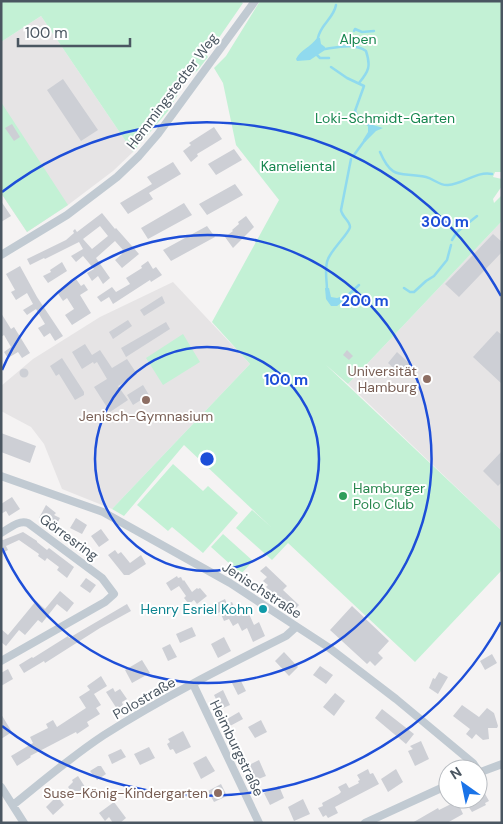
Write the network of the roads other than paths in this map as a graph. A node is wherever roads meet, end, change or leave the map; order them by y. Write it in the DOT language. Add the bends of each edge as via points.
graph roads {
  1 [pos="255,1"];
  2 [pos="1,255"];
  3 [pos="1,476"];
  4 [pos="1,533"];
  5 [pos="296,627"];
  6 [pos="1,662"];
  7 [pos="192,684"];
  8 [pos="469,759"];
  9 [pos="502,764"];
  10 [pos="488,769"];
  11 [pos="1,787"];
  12 [pos="438,790"];
  13 [pos="13,805"];
  14 [pos="24,823"];
  15 [pos="259,823"];
  16 [pos="366,823"];
  1 -- 2 [label="street, Hemmingstedter Weg" via="140,156 67,215"];
  3 -- 5 [label="street, Jenischstraße" via="110,516 230,583"];
  4 -- 6 [label="street, Görresring" via="16,524 28,523 102,578 114,594"];
  5 -- 7 [label="street, Polostraße" via="286,636"];
  5 -- 8 [label="street, Jenischstraße" via="328,647"];
  7 -- 13 [label="street, Polostraße" via="104,736"];
  7 -- 15 [label="street, Heimburgstraße"];
  9 -- 10 [label="street"];
  11 -- 13 [label="street"];
  12 -- 16 [label="street"];
  13 -- 14 [label="street"];
}
